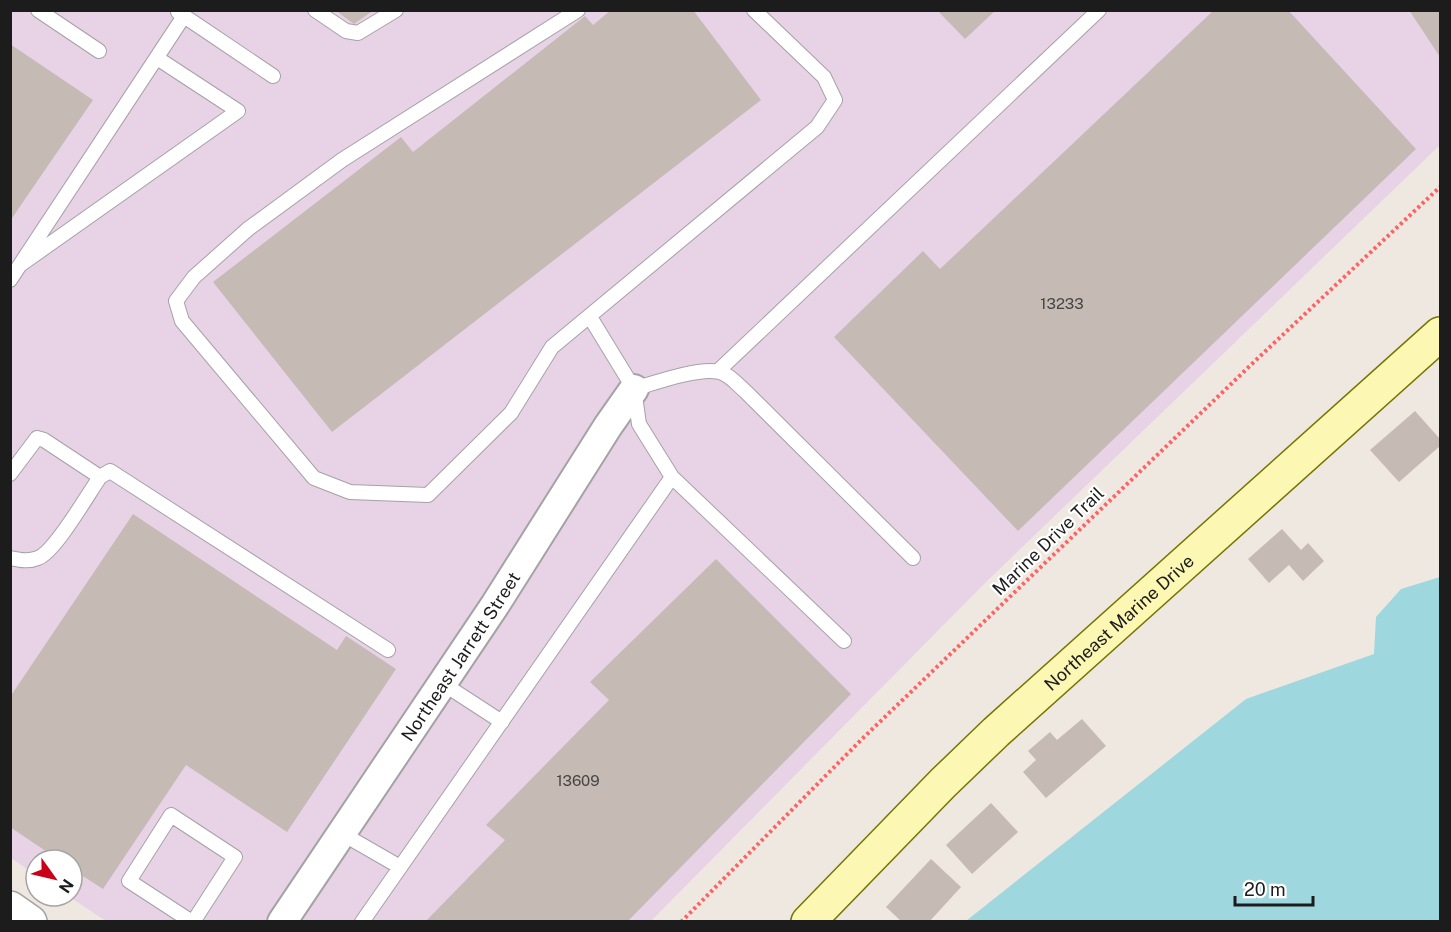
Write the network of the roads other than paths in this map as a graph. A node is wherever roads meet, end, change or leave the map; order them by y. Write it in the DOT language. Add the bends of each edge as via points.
graph roads {
  1 [pos="38,10"];
  2 [pos="315,10"];
  3 [pos="396,10"];
  4 [pos="578,10"];
  5 [pos="754,10"];
  6 [pos="1099,10"];
  7 [pos="180,13"];
  8 [pos="99,51"];
  9 [pos="157,58"];
  10 [pos="273,76"];
  11 [pos="20,265"];
  12 [pos="10,280"];
  13 [pos="590,316"];
  14 [pos="1440,334"];
  15 [pos="718,371"];
  16 [pos="634,389"];
  17 [pos="10,474"];
  18 [pos="100,477"];
  19 [pos="672,477"];
  20 [pos="10,558"];
  21 [pos="913,558"];
  22 [pos="844,641"];
  23 [pos="388,650"];
  24 [pos="442,683"];
  25 [pos="502,722"];
  26 [pos="341,833"];
  27 [pos="400,867"];
  28 [pos="10,908"];
  29 [pos="30,921"];
  30 [pos="193,921"];
  31 [pos="282,921"];
  32 [pos="362,921"];
  33 [pos="808,921"];
  1 -- 8 [label="lane"];
  2 -- 3 [label="lane" via="346,31 358,33"];
  4 -- 13 [label="lane" via="342,160 248,228 194,277 176,301 182,321 314,478 350,492 428,495 511,413 552,347"];
  5 -- 13 [label="lane" via="824,77 835,100 818,127"];
  6 -- 15 [label="lane"];
  7 -- 9 [label="lane"];
  7 -- 10 [label="lane"];
  9 -- 11 [label="lane"];
  9 -- 11 [label="lane" via="238,111"];
  11 -- 12 [label="lane"];
  13 -- 16 [label="lane"];
  14 -- 33 [label="main road, Northeast Marine Drive" via="996,732"];
  15 -- 16 [label="lane" via="684,374"];
  15 -- 21 [label="lane" via="746,392"];
  16 -- 19 [label="lane" via="639,424"];
  16 -- 24 [label="street, Northeast Jarrett Street"];
  17 -- 18 [label="lane" via="37,438"];
  18 -- 20 [label="lane" via="53,546 40,558"];
  18 -- 23 [label="lane" via="110,471"];
  19 -- 22 [label="lane"];
  19 -- 25 [label="lane"];
  24 -- 25 [label="lane"];
  24 -- 26 [label="street, Northeast Jarrett Street"];
  25 -- 27 [label="lane"];
  26 -- 27 [label="lane"];
  26 -- 31 [label="street, Northeast Jarrett Street"];
  27 -- 32 [label="lane"];
  28 -- 29 [label="street"];
  30 -- 30 [label="lane" via="236,857 171,815 129,881"];
}
